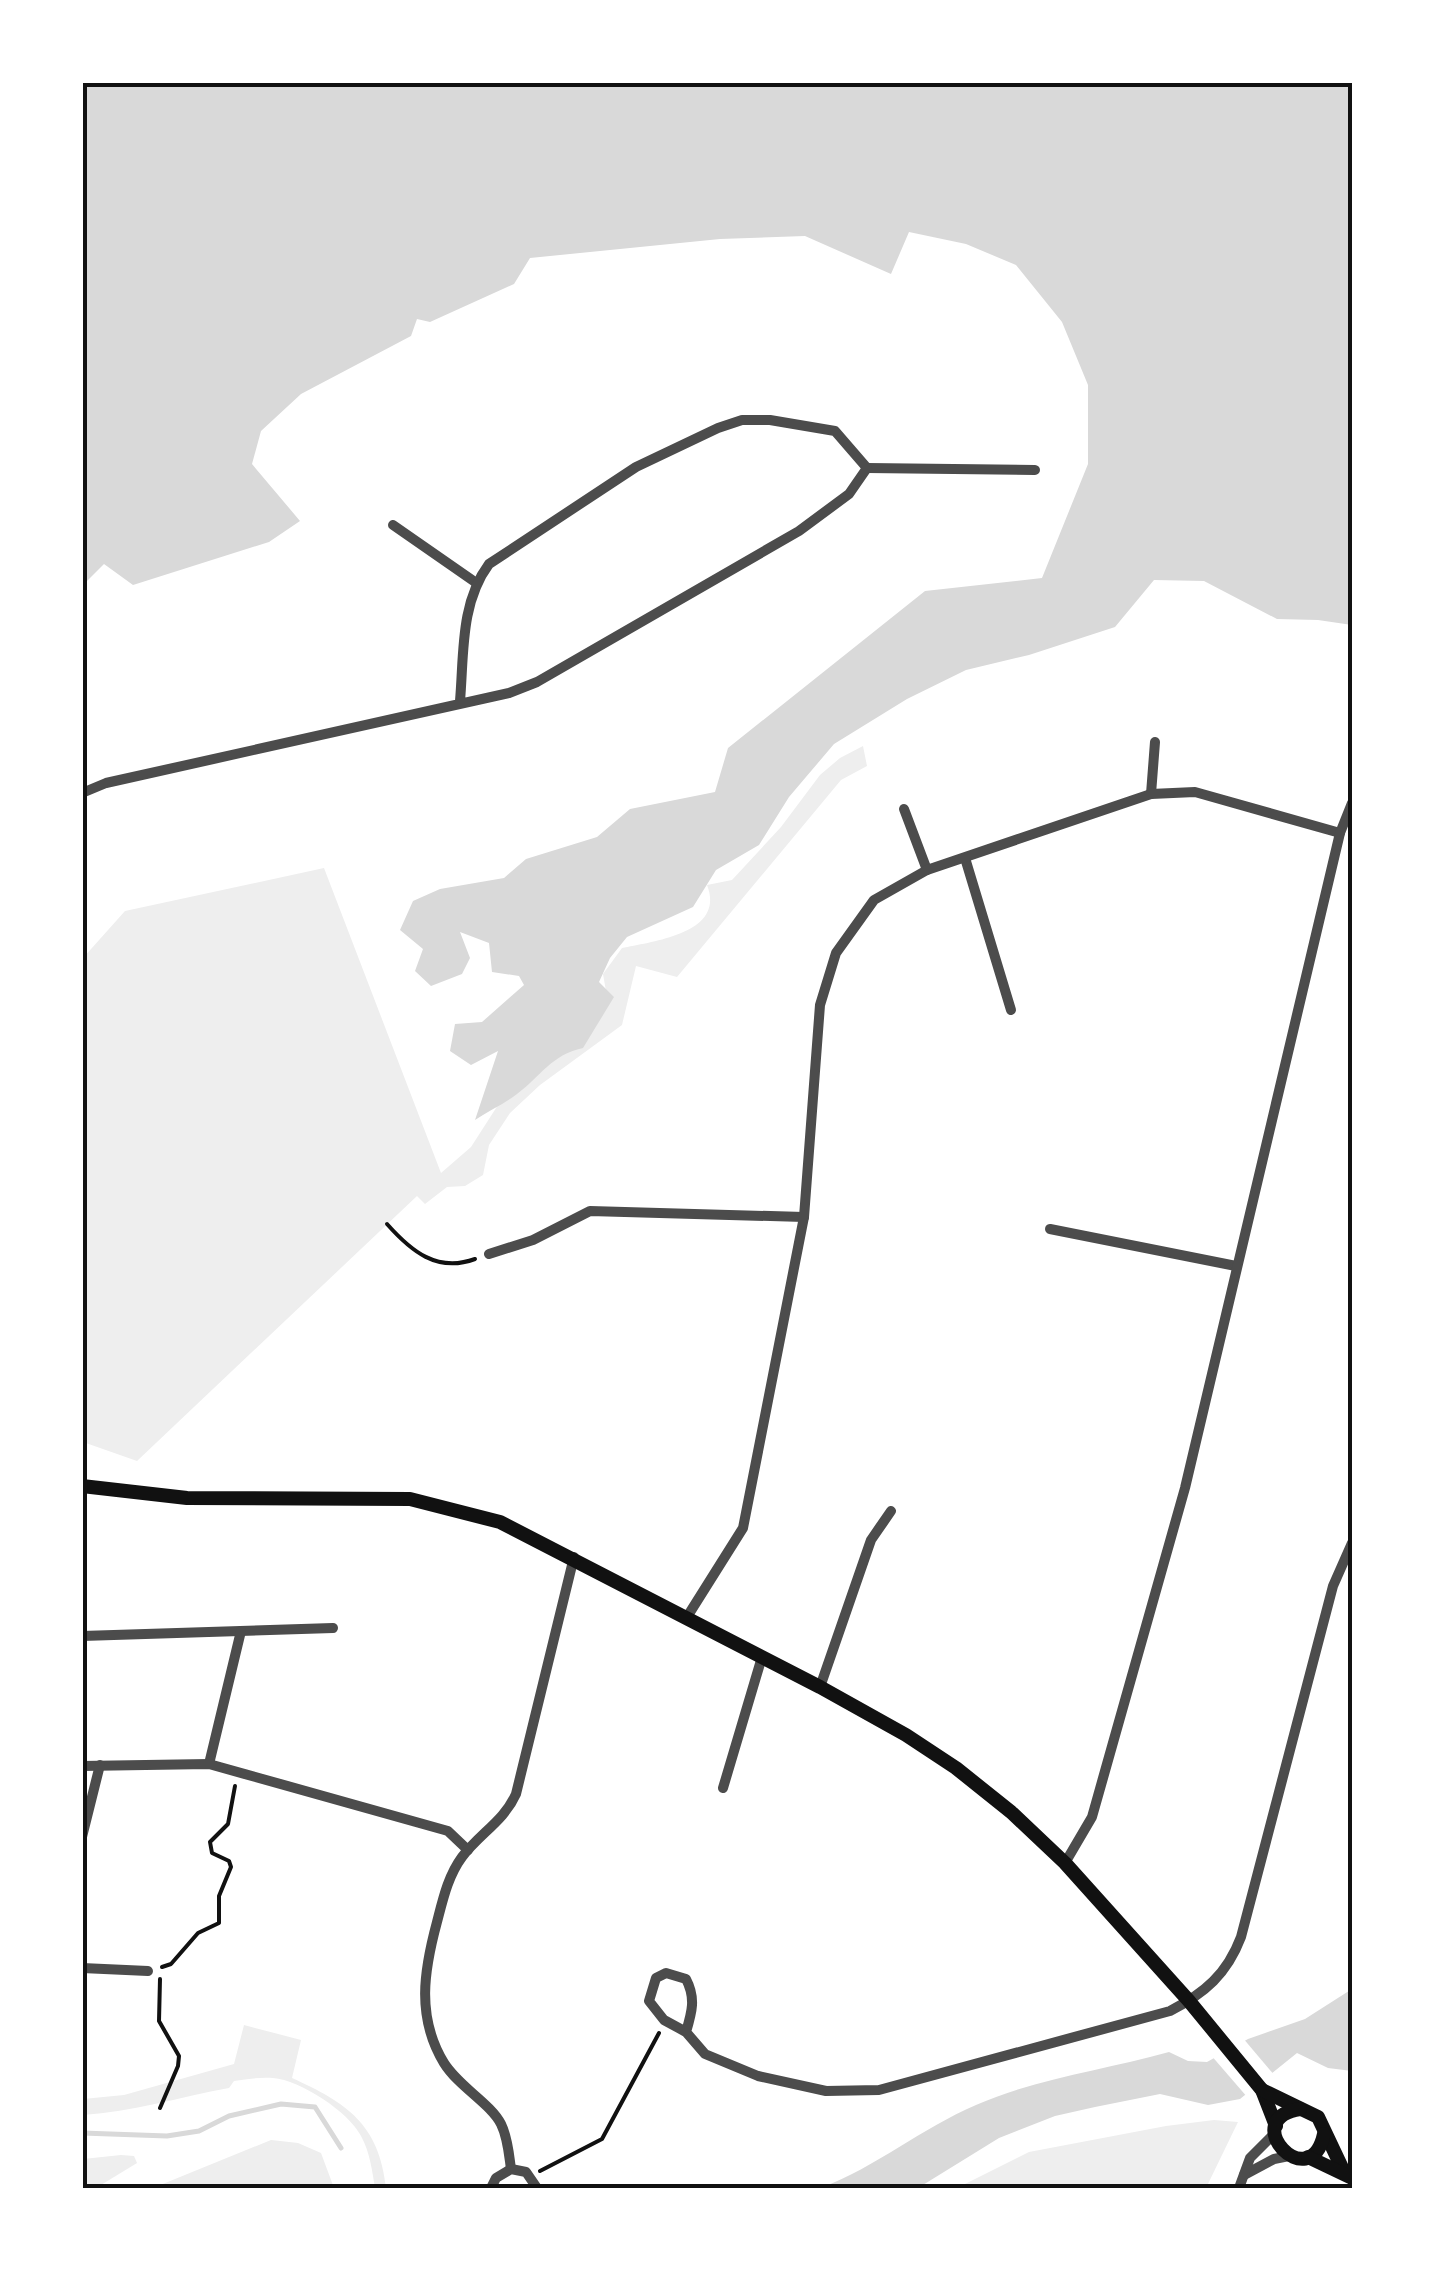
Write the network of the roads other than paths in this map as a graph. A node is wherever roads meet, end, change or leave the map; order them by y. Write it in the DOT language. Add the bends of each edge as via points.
graph roads {
  1 [pos="867,468"];
  2 [pos="1035,470"];
  3 [pos="393,526"];
  4 [pos="475,582"];
  5 [pos="460,701"];
  6 [pos="1155,742"];
  7 [pos="82,793"];
  8 [pos="1151,794"];
  9 [pos="1352,802"];
  10 [pos="904,809"];
  11 [pos="1340,833"];
  12 [pos="965,858"];
  13 [pos="927,870"];
  14 [pos="1011,1010"];
  15 [pos="804,1217"];
  16 [pos="1050,1229"];
  17 [pos="488,1254"];
  18 [pos="1236,1266"];
  19 [pos="82,1486"];
  20 [pos="891,1511"];
  21 [pos="1352,1543"];
  22 [pos="574,1557"];
  23 [pos="687,1616"];
  24 [pos="333,1628"];
  25 [pos="241,1630"];
  26 [pos="82,1636"];
  27 [pos="762,1656"];
  28 [pos="820,1687"];
  29 [pos="100,1764"];
  30 [pos="209,1764"];
  31 [pos="82,1766"];
  32 [pos="723,1788"];
  33 [pos="82,1837"];
  34 [pos="468,1850"];
  35 [pos="1065,1863"];
  36 [pos="82,1968"];
  37 [pos="148,1971"];
  38 [pos="1189,2002"];
  39 [pos="686,2032"];
  40 [pos="1262,2090"];
  41 [pos="1301,2108"];
  42 [pos="1275,2129"];
  43 [pos="1324,2134"];
  44 [pos="1289,2156"];
  45 [pos="1308,2157"];
  46 [pos="511,2169"];
  47 [pos="1348,2175"];
  48 [pos="1243,2176"];
  49 [pos="534,2183"];
  50 [pos="491,2188"];
  51 [pos="1239,2188"];
  1 -- 2 [label="street"];
  1 -- 4 [label="street" via="835,431 742,420 636,468 488,564"];
  1 -- 5 [label="street" via="849,494 799,531 658,615 538,682"];
  3 -- 4 [label="street"];
  4 -- 5 [label="street"];
  5 -- 7 [label="street"];
  6 -- 8 [label="street"];
  8 -- 11 [label="street" via="1195,792"];
  8 -- 12 [label="street"];
  9 -- 11 [label="street"];
  10 -- 13 [label="street"];
  11 -- 18 [label="street"];
  12 -- 13 [label="street"];
  12 -- 14 [label="street"];
  13 -- 15 [label="street" via="874,900 836,953 820,1005"];
  15 -- 17 [label="street" via="590,1211"];
  15 -- 23 [label="street" via="744,1528"];
  16 -- 18 [label="street"];
  18 -- 35 [label="street" via="1185,1488 1092,1817"];
  19 -- 22 [label="main road" via="187,1498 410,1499 500,1522"];
  20 -- 28 [label="street" via="872,1540"];
  21 -- 38 [label="street" via="1333,1586 1241,1937 1231,1963"];
  22 -- 23 [label="main road"];
  22 -- 34 [label="street" via="516,1794 508,1812"];
  23 -- 27 [label="main road"];
  24 -- 25 [label="street"];
  25 -- 26 [label="street"];
  25 -- 30 [label="street"];
  27 -- 28 [label="main road"];
  27 -- 32 [label="street"];
  28 -- 35 [label="main road" via="956,1768"];
  29 -- 30 [label="street"];
  29 -- 31 [label="street"];
  29 -- 33 [label="street"];
  30 -- 34 [label="street" via="448,1831"];
  34 -- 46 [label="street" via="445,1891 424,1968 424,1996 438,2052 465,2090 500,2121"];
  35 -- 38 [label="main road"];
  36 -- 37 [label="street"];
  38 -- 39 [label="street" via="878,2090 826,2091 758,2076 704,2054"];
  38 -- 40 [label="main road"];
  39 -- 39 [label="street" via="693,1992 686,1979 666,1973 656,1978 649,2001"];
  40 -- 41 [label="main road"];
  40 -- 42 [label="main road"];
  41 -- 42 [label="main road" via="1290,2110"];
  41 -- 43 [label="main road" via="1318,2116"];
  42 -- 44 [label="main road"];
  42 -- 48 [label="street"];
  43 -- 45 [label="main road"];
  43 -- 47 [label="main road"];
  44 -- 45 [label="main road"];
  44 -- 48 [label="street"];
  45 -- 47 [label="main road"];
  46 -- 49 [label="street"];
  46 -- 50 [label="street"];
  48 -- 51 [label="street"];
}
